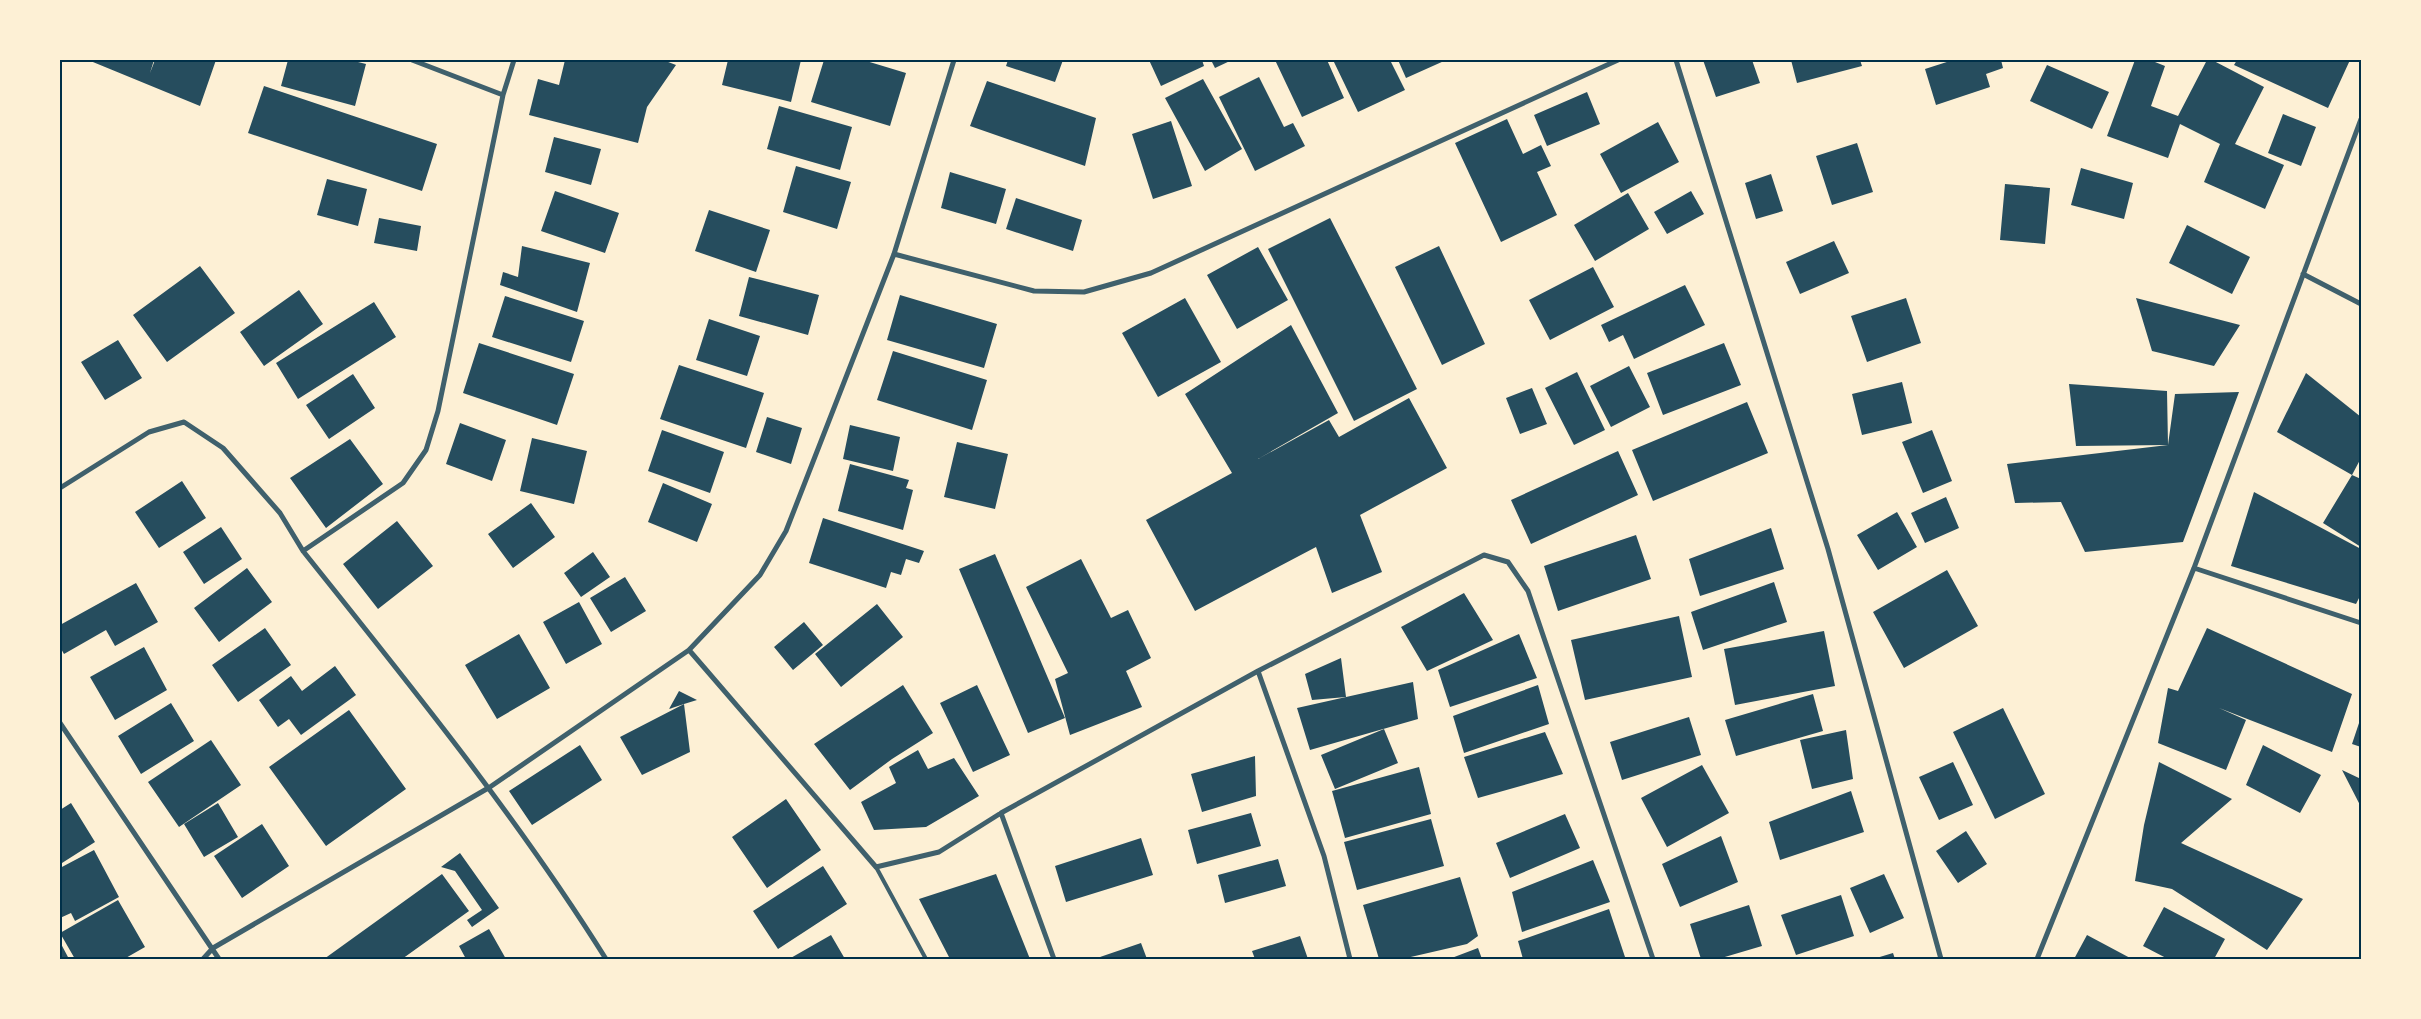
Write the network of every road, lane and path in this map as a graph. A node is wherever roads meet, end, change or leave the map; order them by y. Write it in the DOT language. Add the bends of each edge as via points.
graph roads {
  1 [pos="412,60"];
  2 [pos="514,60"];
  3 [pos="954,60"];
  4 [pos="1618,60"];
  5 [pos="1676,60"];
  6 [pos="503,95"];
  7 [pos="2361,119"];
  8 [pos="894,254"];
  9 [pos="2303,274"];
  10 [pos="2361,304"];
  11 [pos="60,488"];
  12 [pos="303,551"];
  13 [pos="2194,568"];
  14 [pos="2361,623"];
  15 [pos="689,650"];
  16 [pos="1258,671"];
  17 [pos="60,723"];
  18 [pos="490,787"];
  19 [pos="1001,813"];
  20 [pos="876,867"];
  21 [pos="213,948"];
  22 [pos="202,959"];
  23 [pos="219,959"];
  24 [pos="606,959"];
  25 [pos="926,959"];
  26 [pos="1054,959"];
  27 [pos="1350,959"];
  28 [pos="1653,959"];
  29 [pos="1941,959"];
  30 [pos="2037,959"];
  1 -- 6 [label="street"];
  2 -- 6 [label="street"];
  3 -- 8 [label="street"];
  4 -- 8 [label="street" via="1151,273 1084,292 1034,291"];
  5 -- 29 [label="street" via="1828,549"];
  6 -- 12 [label="street" via="438,411 426,450 403,483"];
  7 -- 9 [label="street"];
  8 -- 15 [label="street" via="786,531 760,575"];
  9 -- 10 [label="street"];
  9 -- 13 [label="street"];
  11 -- 12 [label="street" via="149,432 184,422 224,448 280,513"];
  12 -- 18 [label="street"];
  13 -- 14 [label="street"];
  13 -- 30 [label="street"];
  15 -- 18 [label="street"];
  15 -- 20 [label="street"];
  16 -- 19 [label="street"];
  16 -- 27 [label="street" via="1324,856"];
  16 -- 28 [label="street" via="1484,555 1508,562 1528,591"];
  17 -- 21 [label="street"];
  18 -- 21 [label="street"];
  18 -- 24 [label="street"];
  19 -- 20 [label="street" via="939,852"];
  19 -- 26 [label="street"];
  20 -- 25 [label="lane"];
  21 -- 22 [label="street"];
  21 -- 23 [label="street"];
}
